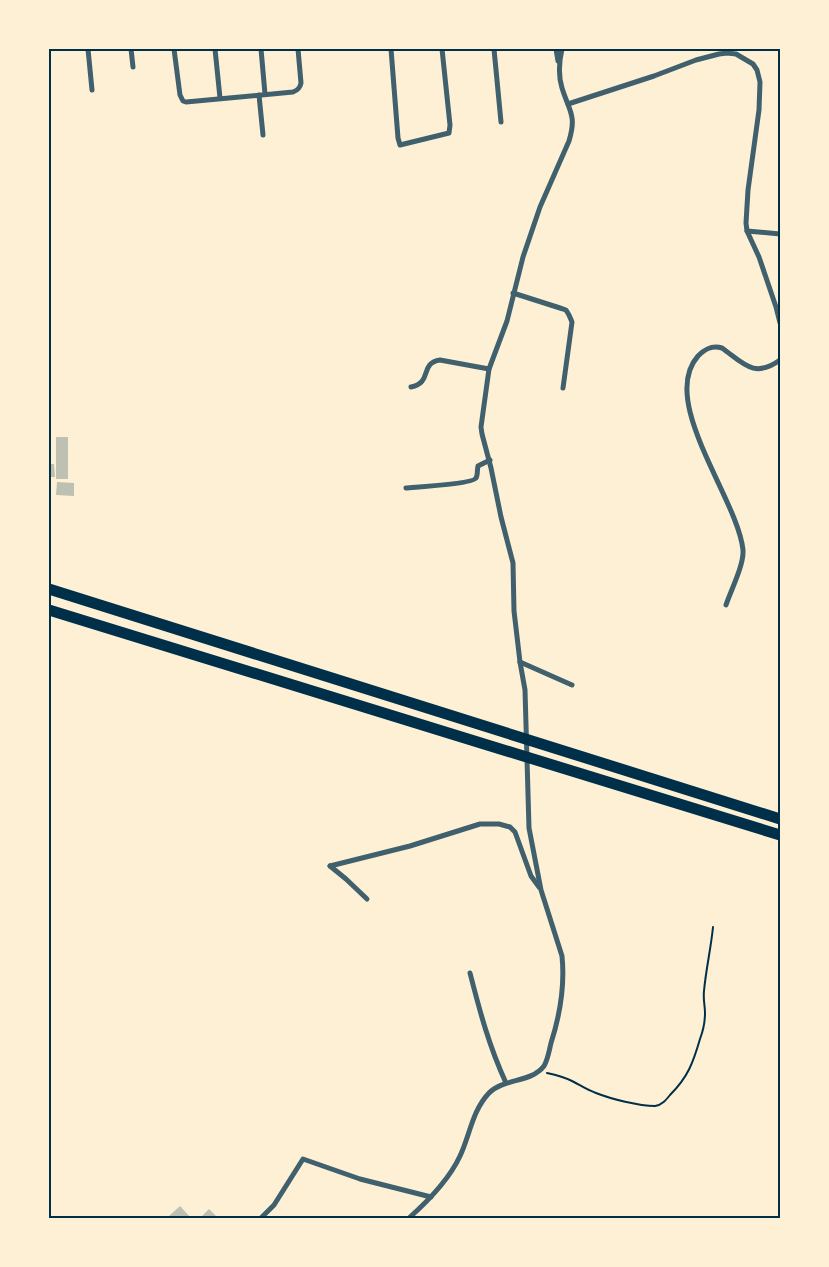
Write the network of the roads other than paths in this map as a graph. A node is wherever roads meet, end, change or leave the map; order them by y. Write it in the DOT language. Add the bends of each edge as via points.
graph roads {
  1 [pos="88,49"];
  2 [pos="131,49"];
  3 [pos="174,49"];
  4 [pos="216,49"];
  5 [pos="261,49"];
  6 [pos="298,49"];
  7 [pos="390,49"];
  8 [pos="442,49"];
  9 [pos="494,49"];
  10 [pos="556,49"];
  11 [pos="562,49"];
  12 [pos="133,67"];
  13 [pos="560,68"];
  14 [pos="92,90"];
  15 [pos="262,95"];
  16 [pos="220,98"];
  17 [pos="568,104"];
  18 [pos="501,122"];
  19 [pos="263,135"];
  20 [pos="747,231"];
  21 [pos="780,234"];
  22 [pos="513,294"];
  23 [pos="780,323"];
  24 [pos="780,360"];
  25 [pos="490,369"];
  26 [pos="412,387"];
  27 [pos="563,388"];
  28 [pos="490,460"];
  29 [pos="406,488"];
  30 [pos="49,589"];
  31 [pos="726,605"];
  32 [pos="49,610"];
  33 [pos="520,662"];
  34 [pos="572,685"];
  35 [pos="780,818"];
  36 [pos="780,835"];
  37 [pos="541,890"];
  38 [pos="368,899"];
  39 [pos="470,973"];
  40 [pos="506,1083"];
  41 [pos="431,1197"];
  42 [pos="261,1218"];
  43 [pos="409,1218"];
  1 -- 14 [label="street"];
  2 -- 12 [label="street"];
  3 -- 16 [label="street" via="183,101"];
  4 -- 16 [label="street"];
  5 -- 15 [label="street"];
  6 -- 15 [label="street" via="300,87 293,92"];
  7 -- 8 [label="street" via="400,145 449,133"];
  9 -- 18 [label="street"];
  10 -- 13 [label="street"];
  11 -- 13 [label="street"];
  13 -- 17 [label="street"];
  15 -- 16 [label="street"];
  15 -- 19 [label="street"];
  17 -- 20 [label="street" via="719,54 736,54 753,64 760,82 746,205"];
  17 -- 22 [label="street" via="573,124 570,141 534,224"];
  20 -- 21 [label="street"];
  20 -- 23 [label="street" via="759,257"];
  22 -- 25 [label="street"];
  22 -- 27 [label="street" via="566,310 569,315 572,322"];
  24 -- 31 [label="street" via="755,369 722,348 711,347 700,354 688,376 687,395 692,421 734,517 743,552"];
  25 -- 26 [label="street" via="434,361 423,381"];
  25 -- 28 [label="street" via="481,427"];
  28 -- 29 [label="street" via="478,466 476,478 472,481"];
  28 -- 33 [label="street" via="512,563"];
  30 -- 35 [label="highway"];
  32 -- 36 [label="highway"];
  33 -- 34 [label="street"];
  33 -- 37 [label="street" via="525,690 529,828"];
  37 -- 38 [label="street" via="531,876 515,832 510,827 489,823 330,866"];
  37 -- 40 [label="street" via="562,956 562,996 546,1062 540,1070 527,1077"];
  39 -- 40 [label="street" via="491,1048"];
  40 -- 41 [label="street" via="484,1098 459,1159"];
  41 -- 42 [label="street" via="360,1179 303,1159 274,1205"];
  41 -- 43 [label="street"];
}
